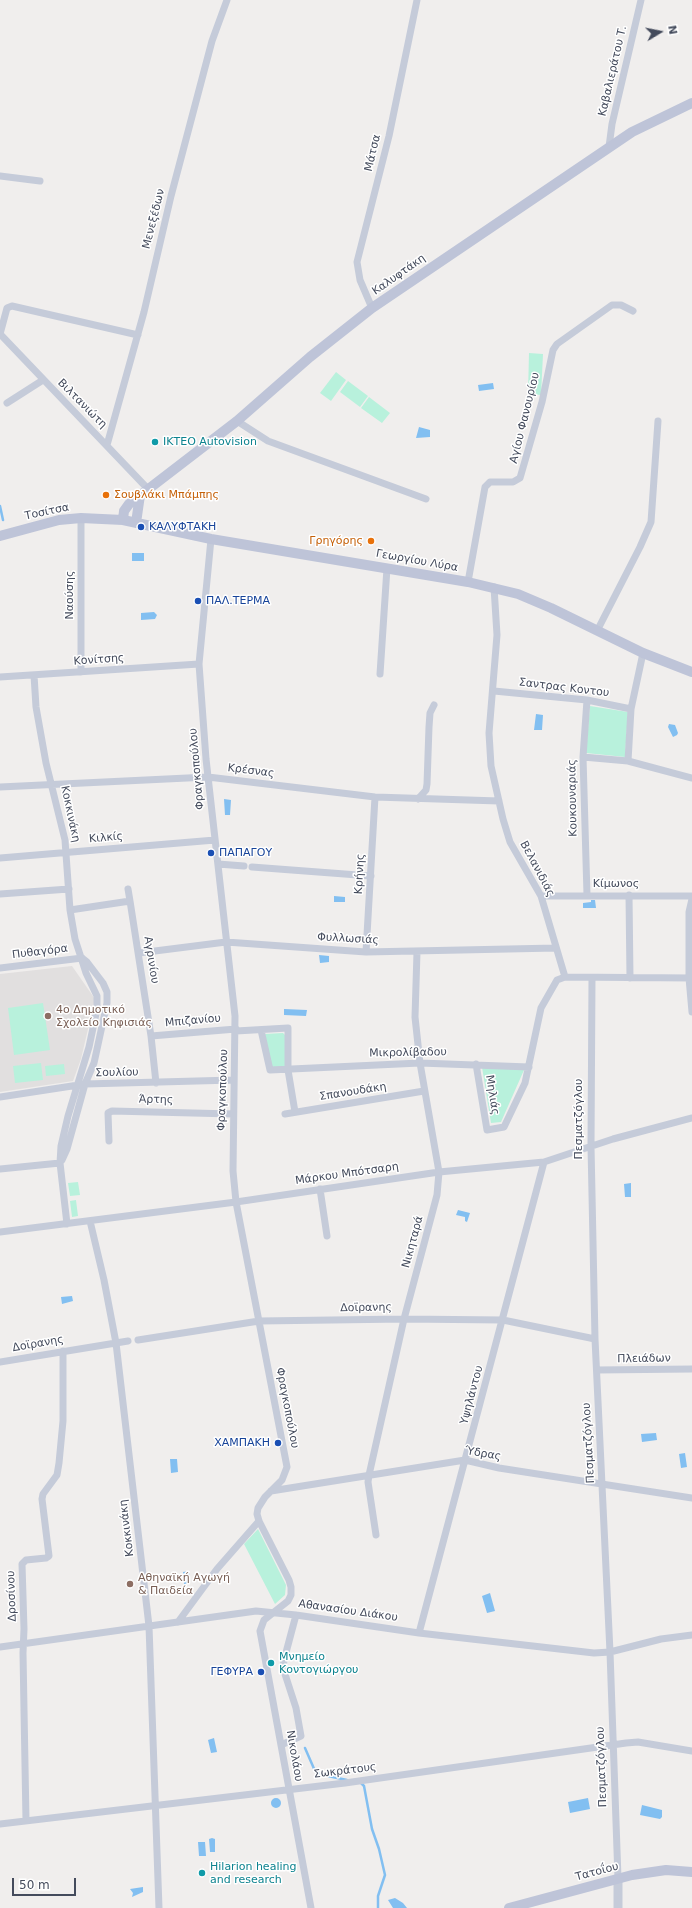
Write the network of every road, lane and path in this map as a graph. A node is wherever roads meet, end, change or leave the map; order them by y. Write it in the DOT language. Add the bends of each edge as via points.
graph roads {
  1 [pos="227,0"];
  2 [pos="417,0"];
  3 [pos="641,0"];
  4 [pos="692,102"];
  5 [pos="610,147"];
  6 [pos="0,176"];
  7 [pos="40,181"];
  8 [pos="372,308"];
  9 [pos="633,310"];
  10 [pos="0,334"];
  11 [pos="138,335"];
  12 [pos="43,380"];
  13 [pos="7,403"];
  14 [pos="237,421"];
  15 [pos="658,421"];
  16 [pos="107,445"];
  17 [pos="144,492"];
  18 [pos="426,499"];
  19 [pos="81,518"];
  20 [pos="123,520"];
  21 [pos="136,523"];
  22 [pos="0,536"];
  23 [pos="211,539"];
  24 [pos="387,568"];
  25 [pos="468,582"];
  26 [pos="494,587"];
  27 [pos="597,631"];
  28 [pos="643,653"];
  29 [pos="199,664"];
  30 [pos="81,672"];
  31 [pos="692,672"];
  32 [pos="380,674"];
  33 [pos="34,675"];
  34 [pos="0,677"];
  35 [pos="494,691"];
  36 [pos="587,700"];
  37 [pos="434,705"];
  38 [pos="631,709"];
  39 [pos="583,757"];
  40 [pos="628,761"];
  41 [pos="208,777"];
  42 [pos="692,778"];
  43 [pos="52,785"];
  44 [pos="0,788"];
  45 [pos="375,797"];
  46 [pos="418,799"];
  47 [pos="499,801"];
  48 [pos="215,840"];
  49 [pos="66,853"];
  50 [pos="0,858"];
  51 [pos="218,864"];
  52 [pos="244,866"];
  53 [pos="252,867"];
  54 [pos="371,876"];
  55 [pos="128,889"];
  56 [pos="69,890"];
  57 [pos="0,894"];
  58 [pos="587,895"];
  59 [pos="629,895"];
  60 [pos="541,896"];
  61 [pos="692,896"];
  62 [pos="692,899"];
  63 [pos="130,901"];
  64 [pos="70,910"];
  65 [pos="226,942"];
  66 [pos="556,948"];
  67 [pos="366,952"];
  68 [pos="417,952"];
  69 [pos="139,953"];
  70 [pos="82,958"];
  71 [pos="0,968"];
  72 [pos="565,977"];
  73 [pos="592,978"];
  74 [pos="630,978"];
  75 [pos="691,978"];
  76 [pos="692,1012"];
  77 [pos="236,1030"];
  78 [pos="261,1030"];
  79 [pos="151,1036"];
  80 [pos="420,1063"];
  81 [pos="476,1064"];
  82 [pos="529,1067"];
  83 [pos="288,1070"];
  84 [pos="234,1080"];
  85 [pos="156,1083"];
  86 [pos="85,1084"];
  87 [pos="77,1085"];
  88 [pos="424,1091"];
  89 [pos="0,1097"];
  90 [pos="295,1112"];
  91 [pos="233,1114"];
  92 [pos="285,1114"];
  93 [pos="692,1118"];
  94 [pos="109,1141"];
  95 [pos="591,1146"];
  96 [pos="544,1162"];
  97 [pos="60,1163"];
  98 [pos="0,1169"];
  99 [pos="439,1172"];
  100 [pos="320,1189"];
  101 [pos="236,1202"];
  102 [pos="90,1221"];
  103 [pos="68,1224"];
  104 [pos="0,1232"];
  105 [pos="327,1236"];
  106 [pos="404,1319"];
  107 [pos="503,1320"];
  108 [pos="259,1321"];
  109 [pos="595,1339"];
  110 [pos="138,1340"];
  111 [pos="128,1341"];
  112 [pos="116,1342"];
  113 [pos="63,1351"];
  114 [pos="0,1362"];
  115 [pos="692,1369"];
  116 [pos="597,1370"];
  117 [pos="465,1460"];
  118 [pos="369,1475"];
  119 [pos="602,1483"];
  120 [pos="271,1491"];
  121 [pos="692,1498"];
  122 [pos="259,1520"];
  123 [pos="376,1535"];
  124 [pos="272,1612"];
  125 [pos="296,1615"];
  126 [pos="178,1622"];
  127 [pos="149,1626"];
  128 [pos="419,1633"];
  129 [pos="692,1635"];
  130 [pos="24,1644"];
  131 [pos="0,1647"];
  132 [pos="610,1652"];
  133 [pos="613,1744"];
  134 [pos="281,1745"];
  135 [pos="692,1751"];
  136 [pos="289,1788"];
  137 [pos="155,1805"];
  138 [pos="26,1821"];
  139 [pos="0,1824"];
  140 [pos="692,1872"];
  141 [pos="618,1878"];
  142 [pos="158,1908"];
  143 [pos="311,1908"];
  144 [pos="509,1908"];
  145 [pos="618,1908"];
  1 -- 11 [label="street, Μενεξέδων" via="210,48"];
  2 -- 8 [label="street, Μάτσα" via="389,136 357,262 360,280"];
  3 -- 5 [label="street, Καβαλιεράτου Τ." via="612,124"];
  4 -- 5 [label="main road, Καλυφτάκη" via="632,132"];
  5 -- 8 [label="main road, Καλυφτάκη"];
  6 -- 7 [label="street"];
  8 -- 14 [label="main road, Καλυφτάκη" via="310,357"];
  9 -- 25 [label="street, Αγίου Φανουρίου" via="621,304 612,305 557,344 553,350 542,402 520,478 513,482 490,482 485,487"];
  10 -- 11 [label="street" via="7,308 12,306"];
  10 -- 12 [label="street, Βιλτανιώτη"];
  11 -- 16 [label="street, Μενεξέδων"];
  12 -- 13 [label="street"];
  12 -- 16 [label="street, Βιλτανιώτη"];
  14 -- 17 [label="main road, Καλυφτάκη"];
  14 -- 18 [label="street" via="268,441"];
  15 -- 27 [label="street" via="651,522"];
  16 -- 17 [label="street, Βιλτανιώτη"];
  17 -- 20 [label="main road, Καλυφτάκη" via="126,507"];
  17 -- 21 [label="main road"];
  19 -- 20 [label="main road, Τοσίτσα"];
  19 -- 22 [label="main road, Τοσίτσα" via="46,523"];
  19 -- 30 [label="street, Ναούσης"];
  20 -- 21 [label="main road, Γεωργίου Λύρα"];
  21 -- 23 [label="main road, Γεωργίου Λύρα"];
  23 -- 24 [label="main road, Γεωργίου Λύρα"];
  23 -- 29 [label="street, Φραγκοπούλου"];
  24 -- 25 [label="main road, Γεωργίου Λύρα"];
  24 -- 32 [label="street"];
  25 -- 26 [label="main road, Γεωργίου Λύρα"];
  26 -- 27 [label="main road, Γεωργίου Λύρα" via="536,601"];
  26 -- 35 [label="street, Βελανιδιάς" via="497,635"];
  27 -- 28 [label="main road, Γεωργίου Λύρα"];
  28 -- 31 [label="main road, Γεωργίου Λύρα"];
  28 -- 38 [label="street"];
  29 -- 30 [label="street, Κονίτσης"];
  29 -- 41 [label="street, Φραγκοπούλου"];
  30 -- 33 [label="street, Κονίτσης"];
  33 -- 34 [label="street, Κονίτσης"];
  33 -- 43 [label="street, Κοκκινάκη" via="38,719"];
  35 -- 36 [label="street, Σαντρας Κοντου"];
  35 -- 47 [label="street, Βελανιδιάς" via="490,752"];
  36 -- 38 [label="street, Σαντρας Κοντου"];
  36 -- 39 [label="street, Κουκουναριάς"];
  37 -- 46 [label="street" via="430,713 428,784"];
  38 -- 40 [label="street"];
  39 -- 40 [label="street"];
  39 -- 58 [label="street, Κουκουναριάς"];
  40 -- 42 [label="street"];
  41 -- 43 [label="street, Κρέσνας"];
  41 -- 45 [label="street, Κρέσνας"];
  41 -- 48 [label="street, Φραγκοπούλου"];
  43 -- 44 [label="street, Κρέσνας"];
  43 -- 49 [label="street, Κοκκινάκη" via="63,825"];
  45 -- 46 [label="street, Κρέσνας"];
  45 -- 54 [label="street, Κρήνης"];
  46 -- 47 [label="street, Κρέσνας"];
  47 -- 60 [label="street, Βελανιδιάς" via="510,842"];
  48 -- 49 [label="street, Κιλκίς"];
  48 -- 51 [label="street, Φραγκοπούλου"];
  49 -- 50 [label="street, Κιλκίς"];
  49 -- 56 [label="street, Κοκκινάκη"];
  51 -- 52 [label="street"];
  51 -- 65 [label="street, Φραγκοπούλου"];
  53 -- 54 [label="street"];
  54 -- 67 [label="street, Κρήνης"];
  55 -- 63 [label="street, Αγρινίου"];
  56 -- 57 [label="street"];
  56 -- 64 [label="street, Κοκκινάκη"];
  58 -- 59 [label="street, Κίμωνος"];
  58 -- 60 [label="street, Κίμωνος"];
  59 -- 61 [label="street, Κίμωνος"];
  59 -- 74 [label="street"];
  60 -- 66 [label="street, Βελανιδιάς"];
  62 -- 75 [label="street" via="689,912"];
  63 -- 64 [label="street"];
  63 -- 69 [label="street, Αγρινίου"];
  64 -- 70 [label="street, Κοκκινάκη" via="75,939"];
  65 -- 67 [label="street, Φυλλωσιάς"];
  65 -- 69 [label="street, Φυλλωσιάς"];
  65 -- 77 [label="street, Φραγκοπούλου"];
  66 -- 68 [label="street, Φυλλωσιάς"];
  66 -- 72 [label="street, Βελανιδιάς"];
  67 -- 68 [label="street, Φυλλωσιάς"];
  68 -- 80 [label="street, Νικηταρά" via="415,1017"];
  69 -- 79 [label="street, Αγρινίου"];
  70 -- 71 [label="street, Πυθαγόρα"];
  70 -- 86 [label="street, Κοκκινάκη" via="103,983 108,1003 94,1063"];
  70 -- 87 [label="street, Κοκκινάκη" via="86,973 96,991 97,1002 89,1047"];
  72 -- 73 [label="street"];
  72 -- 82 [label="street" via="557,980 542,1008"];
  73 -- 74 [label="street"];
  73 -- 95 [label="street, Πεσματζόγλου"];
  74 -- 75 [label="street"];
  75 -- 76 [label="street"];
  77 -- 78 [label="street, Μπιζανίου"];
  77 -- 79 [label="street, Μπιζανίου"];
  77 -- 84 [label="street, Φραγκοπούλου"];
  78 -- 83 [label="street, Μικρολίβαδου" via="270,1070"];
  78 -- 83 [label="street, Μπιζανίου" via="288,1028"];
  79 -- 85 [label="street, Αγρινίου"];
  80 -- 81 [label="street, Μικρολίβαδου"];
  80 -- 83 [label="street, Μικρολίβαδου"];
  80 -- 88 [label="street, Νικηταρά"];
  81 -- 82 [label="street, Μικρολίβαδου"];
  81 -- 82 [label="street, Μηλιάς" via="487,1130 504,1127 525,1083"];
  83 -- 90 [label="street"];
  84 -- 85 [label="street, Σουλίου"];
  84 -- 91 [label="street, Φραγκοπούλου"];
  85 -- 86 [label="street, Σουλίου"];
  86 -- 87 [label="street, Σουλίου"];
  86 -- 97 [label="street, Κοκκινάκη" via="67,1149"];
  87 -- 89 [label="street, Σουλίου"];
  87 -- 97 [label="street, Κοκκινάκη" via="61,1146"];
  88 -- 90 [label="street, Σπανουδάκη"];
  88 -- 99 [label="street, Νικηταρά"];
  90 -- 92 [label="street, Σπανουδάκη"];
  91 -- 94 [label="street, Άρτης" via="112,1111 108,1113"];
  91 -- 101 [label="street, Φραγκοπούλου"];
  93 -- 95 [label="street, Μάρκου Μπότσαρη"];
  95 -- 96 [label="street, Μάρκου Μπότσαρη"];
  95 -- 109 [label="street, Πεσματζόγλου"];
  96 -- 99 [label="street, Μάρκου Μπότσαρη"];
  96 -- 107 [label="street, Υψηλάντου"];
  97 -- 98 [label="street"];
  97 -- 103 [label="street, Κοκκινάκη"];
  99 -- 100 [label="street, Μάρκου Μπότσαρη"];
  99 -- 106 [label="street, Νικηταρά" via="437,1195"];
  100 -- 101 [label="street, Μάρκου Μπότσαρη"];
  100 -- 105 [label="street"];
  101 -- 102 [label="street, Μάρκου Μπότσαρη"];
  101 -- 108 [label="street, Φραγκοπούλου"];
  102 -- 103 [label="street, Μάρκου Μπότσαρη"];
  102 -- 112 [label="street, Κοκκινάκη"];
  103 -- 104 [label="street, Μάρκου Μπότσαρη"];
  106 -- 107 [label="street, Δοϊρανης"];
  106 -- 108 [label="street, Δοϊρανης"];
  106 -- 118 [label="street, Νικηταρά"];
  107 -- 109 [label="street, Δοϊρανης"];
  107 -- 117 [label="street, Υψηλάντου"];
  108 -- 110 [label="street, Δοϊρανης"];
  108 -- 120 [label="street, Φραγκοπούλου" via="287,1467 282,1480"];
  109 -- 116 [label="street, Πεσματζόγλου"];
  111 -- 112 [label="street, Δοϊρανης"];
  112 -- 113 [label="street, Δοϊρανης"];
  112 -- 127 [label="street, Κοκκινάκη"];
  113 -- 114 [label="street, Δοϊρανης"];
  113 -- 130 [label="street, Δροσίνου" via="63,1421 59,1463 57,1475 42,1499 49,1556 26,1560 22,1564"];
  115 -- 116 [label="street, Πλειάδων"];
  116 -- 119 [label="street, Πεσματζόγλου"];
  117 -- 118 [label="street, Ύδρας"];
  117 -- 119 [label="street, Ύδρας" via="499,1468"];
  117 -- 128 [label="street, Υψηλάντου"];
  118 -- 120 [label="street, Ύδρας"];
  118 -- 123 [label="street, Νικηταρά"];
  119 -- 121 [label="street, Ύδρας"];
  119 -- 132 [label="street, Πεσματζόγλου"];
  120 -- 122 [label="street, Φραγκοπούλου" via="258,1508"];
  122 -- 124 [label="street" via="291,1587 288,1601"];
  122 -- 126 [label="street" via="217,1569"];
  124 -- 125 [label="street, Αθανασίου Διάκου"];
  124 -- 126 [label="street, Αθανασίου Διάκου" via="256,1611"];
  124 -- 134 [label="street, Νικολάου" via="264,1620 260,1631"];
  125 -- 128 [label="street, Αθανασίου Διάκου"];
  125 -- 134 [label="street" via="283,1668 296,1708 301,1736"];
  126 -- 127 [label="street, Αθανασίου Διάκου"];
  127 -- 130 [label="street, Αθανασίου Διάκου"];
  127 -- 137 [label="street, Κοκκινάκη"];
  128 -- 132 [label="street, Αθανασίου Διάκου" via="572,1651"];
  129 -- 132 [label="street, Αθανασίου Διάκου" via="661,1639"];
  130 -- 131 [label="street, Αθανασίου Διάκου"];
  130 -- 138 [label="street, Δροσίνου"];
  132 -- 133 [label="street, Πεσματζόγλου"];
  133 -- 135 [label="street, Σωκράτους" via="638,1742"];
  133 -- 136 [label="street, Σωκράτους" via="345,1783"];
  133 -- 141 [label="street, Πεσματζόγλου"];
  134 -- 136 [label="street, Νικολάου"];
  136 -- 137 [label="street, Σωκράτους"];
  136 -- 143 [label="street, Νικολάου"];
  137 -- 138 [label="street, Σωκράτους"];
  137 -- 142 [label="street, Κοκκινάκη"];
  138 -- 139 [label="street, Σωκράτους"];
  140 -- 141 [label="main road, Τατοΐου" via="652,1871"];
  141 -- 144 [label="main road, Τατοΐου"];
  141 -- 145 [label="street, Πεσματζόγλου"];
}
